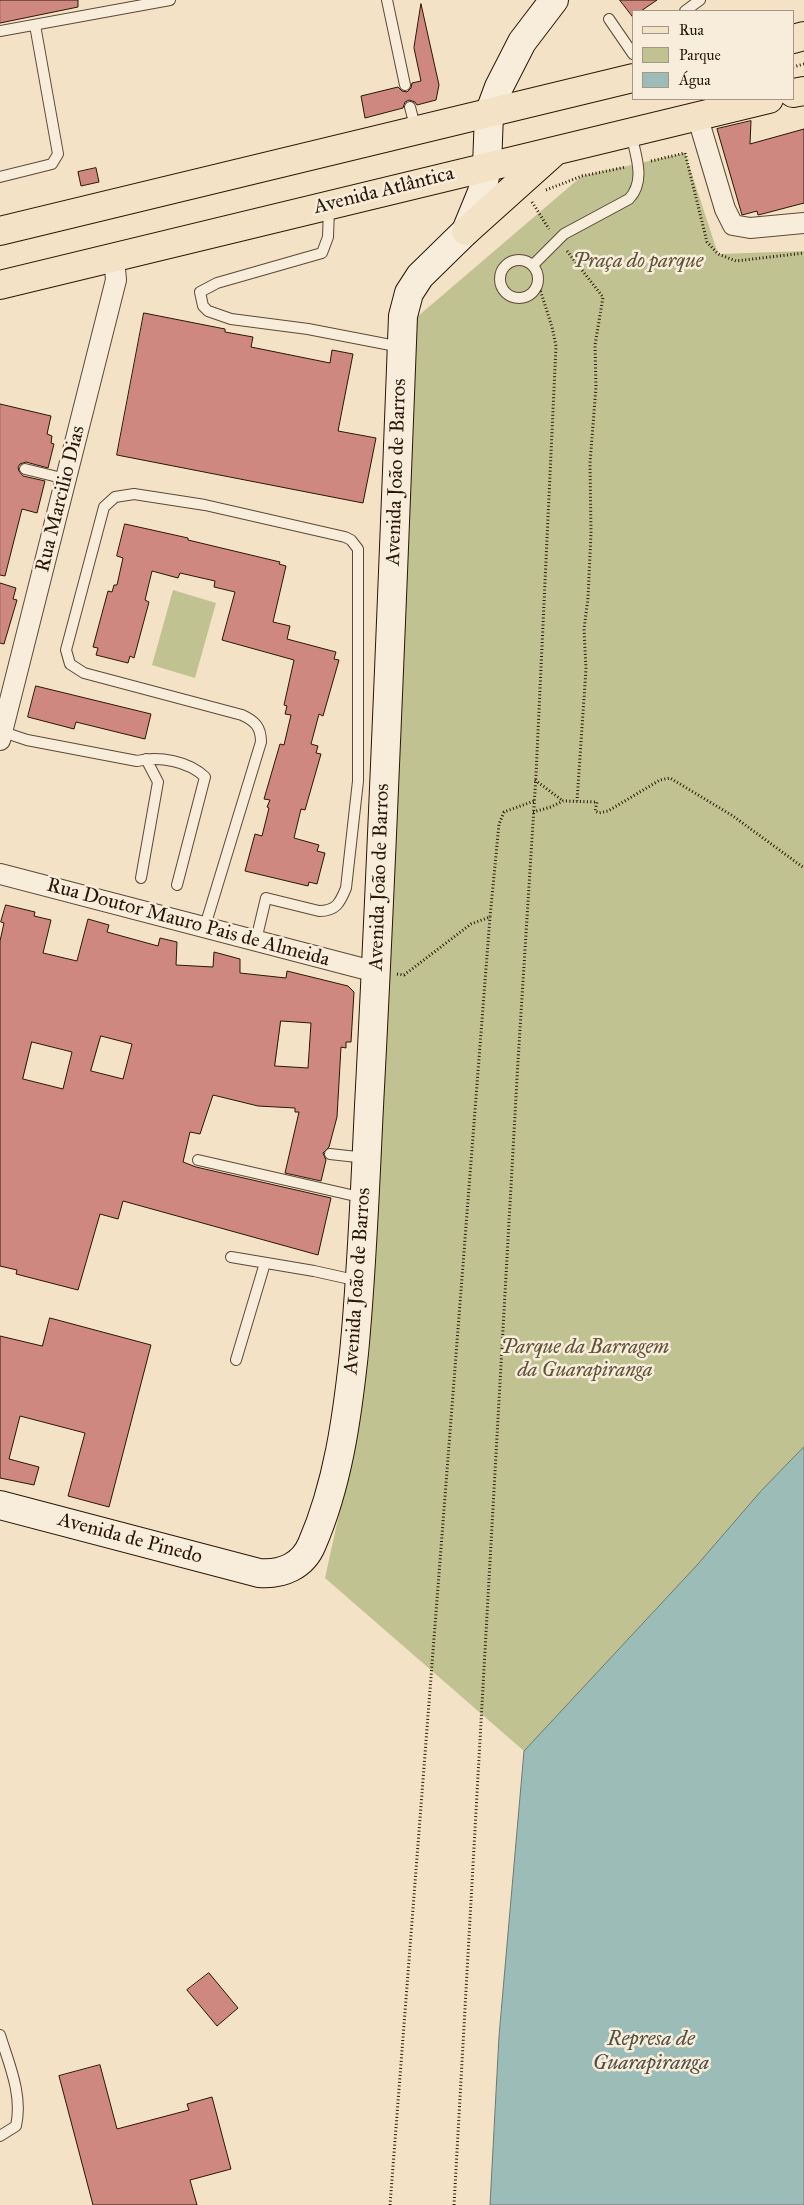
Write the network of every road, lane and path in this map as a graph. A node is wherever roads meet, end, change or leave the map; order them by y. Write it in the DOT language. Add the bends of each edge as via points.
graph roads {
  1 [pos="170,0"];
  2 [pos="386,0"];
  3 [pos="554,0"];
  4 [pos="700,0"];
  5 [pos="685,10"];
  6 [pos="609,19"];
  7 [pos="35,24"];
  8 [pos="0,31"];
  9 [pos="632,51"];
  10 [pos="632,78"];
  11 [pos="405,85"];
  12 [pos="764,100"];
  13 [pos="489,114"];
  14 [pos="697,115"];
  15 [pos="630,132"];
  16 [pos="558,149"];
  17 [pos="487,166"];
  18 [pos="0,177"];
  19 [pos="528,196"];
  20 [pos="330,204"];
  21 [pos="804,223"];
  22 [pos="0,231"];
  23 [pos="466,231"];
  24 [pos="558,241"];
  25 [pos="114,257"];
  26 [pos="533,265"];
  27 [pos="538,283"];
  28 [pos="0,285"];
  29 [pos="402,348"];
  30 [pos="25,469"];
  31 [pos="66,479"];
  32 [pos="1,734"];
  33 [pos="146,759"];
  34 [pos="536,780"];
  35 [pos="534,801"];
  36 [pos="563,801"];
  37 [pos="577,801"];
  38 [pos="533,812"];
  39 [pos="804,868"];
  40 [pos="0,874"];
  41 [pos="140,878"];
  42 [pos="177,885"];
  43 [pos="490,917"];
  44 [pos="206,922"];
  45 [pos="257,936"];
  46 [pos="376,972"];
  47 [pos="330,1154"];
  48 [pos="367,1159"];
  49 [pos="198,1160"];
  50 [pos="364,1198"];
  51 [pos="231,1256"];
  52 [pos="265,1263"];
  53 [pos="360,1282"];
  54 [pos="236,1360"];
  55 [pos="0,1505"];
  56 [pos="259,1573"];
  57 [pos="0,2035"];
  58 [pos="4,2063"];
  59 [pos="0,2136"];
  60 [pos="390,2205"];
  61 [pos="454,2205"];
  1 -- 7 [label="lane"];
  2 -- 11 [label="lane"];
  3 -- 13 [label="street, Avenida João de Barros" via="522,42"];
  4 -- 5 [label="lane"];
  6 -- 9 [label="lane"];
  7 -- 8 [label="lane"];
  7 -- 18 [label="lane" via="58,154 52,164"];
  10 -- 13 [label="main road"];
  12 -- 14 [label="main road, Avenida Atlântica"];
  13 -- 17 [label="street, Avenida João de Barros"];
  13 -- 22 [label="main road" via="413,119"];
  14 -- 15 [label="main road, Avenida Atlântica"];
  14 -- 21 [label="street" via="725,209 734,225 750,228"];
  15 -- 16 [label="main road, Avenida Atlântica"];
  15 -- 24 [label="lane" via="639,170 635,192 629,199 564,234"];
  16 -- 17 [label="main road, Avenida Atlântica"];
  16 -- 23 [label="main road"];
  17 -- 20 [label="main road, Avenida Atlântica"];
  17 -- 23 [label="street, Avenida João de Barros" via="482,194"];
  19 -- 24 [label="path"];
  20 -- 25 [label="main road, Avenida Atlântica"];
  20 -- 29 [label="lane" via="328,237 322,254 217,282 200,292 203,306 231,319 308,329"];
  23 -- 29 [label="street, Avenida João de Barros" via="420,276 409,293 403,316"];
  24 -- 26 [label="lane"];
  24 -- 37 [label="path" via="603,297 595,344 590,561 584,629 586,669"];
  25 -- 28 [label="main road, Avenida Atlântica"];
  25 -- 31 [label="street, Rua Marcilio Dias" via="116,280"];
  26 -- 27 [label="lane"];
  26 -- 27 [label="lane" via="516,259 501,270 499,280 508,296 517,299 534,292"];
  27 -- 34 [label="path" via="556,346"];
  29 -- 46 [label="street, Avenida João de Barros"];
  30 -- 31 [label="lane"];
  31 -- 32 [label="street, Rua Marcilio Dias"];
  32 -- 33 [label="lane" via="137,761"];
  33 -- 41 [label="lane" via="158,782"];
  33 -- 42 [label="lane" via="167,760 198,770 205,777"];
  34 -- 35 [label="path"];
  34 -- 36 [label="path"];
  35 -- 38 [label="path"];
  35 -- 43 [label="path" via="504,812 499,824"];
  36 -- 37 [label="path"];
  36 -- 38 [label="path"];
  37 -- 39 [label="path" via="597,802 595,811 608,811 660,780 670,778 733,816"];
  38 -- 61 [label="path"];
  40 -- 44 [label="street, Rua Doutor Mauro Pais de Almeida"];
  43 -- 46 [label="path" via="472,924 404,975"];
  43 -- 60 [label="path"];
  44 -- 45 [label="street, Rua Doutor Mauro Pais de Almeida"];
  44 -- 45 [label="lane" via="261,736 253,720 84,673 70,664 66,650 104,507 122,495 134,494 205,506 345,537 358,549 358,781 346,889 339,904 328,911 266,898"];
  45 -- 46 [label="street, Rua Doutor Mauro Pais de Almeida"];
  46 -- 48 [label="street, Avenida João de Barros"];
  47 -- 48 [label="lane"];
  48 -- 50 [label="street, Avenida João de Barros"];
  49 -- 50 [label="lane"];
  50 -- 53 [label="street, Avenida João de Barros"];
  51 -- 52 [label="lane"];
  52 -- 53 [label="lane"];
  52 -- 54 [label="lane"];
  53 -- 56 [label="street, Avenida João de Barros" via="349,1407 333,1484 311,1547 303,1557 290,1569 275,1574"];
  55 -- 56 [label="street, Avenida de Pinedo"];
  57 -- 58 [label="lane"];
  58 -- 59 [label="lane" via="17,2090 20,2111 16,2126"];
}
